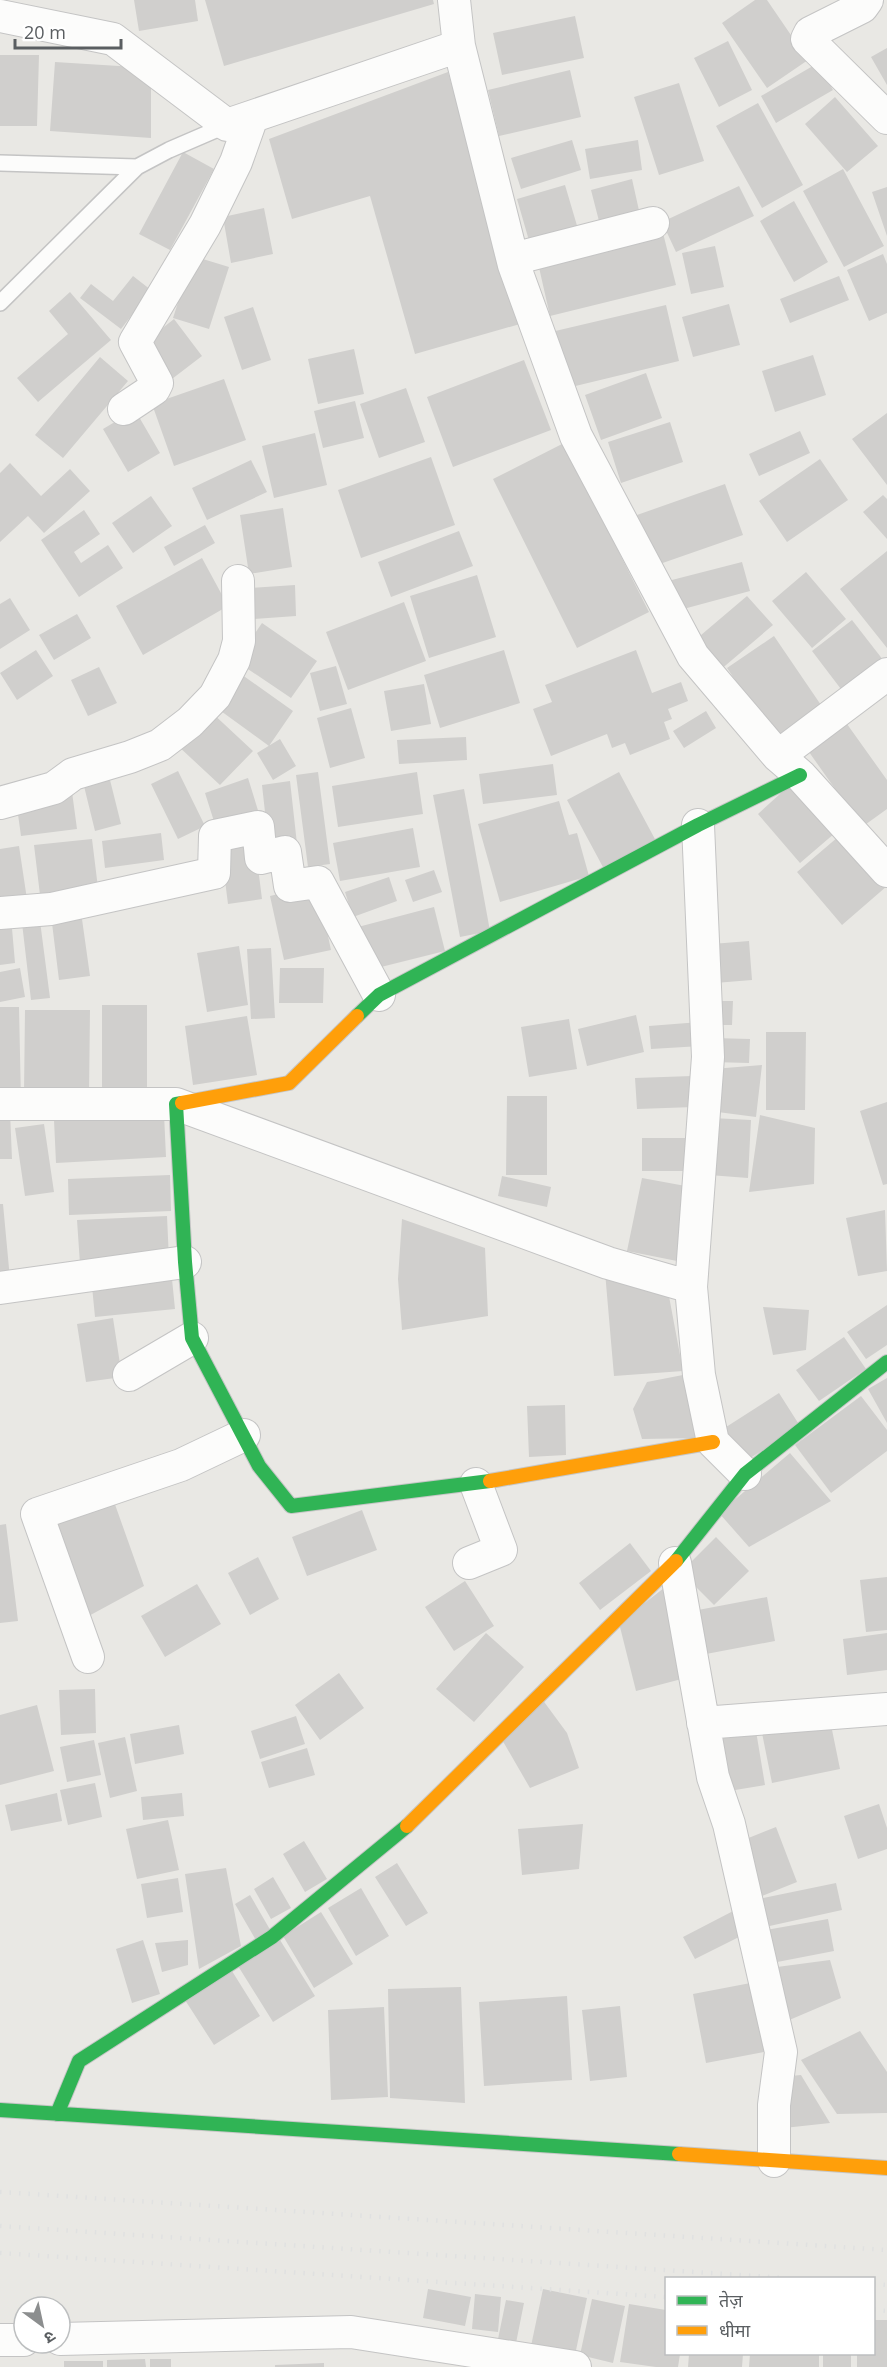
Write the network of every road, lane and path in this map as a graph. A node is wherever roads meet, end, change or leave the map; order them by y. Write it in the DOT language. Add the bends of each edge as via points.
graph roads {
  1 [pos="454,0"];
  2 [pos="867,0"];
  3 [pos="0,16"];
  4 [pos="459,46"];
  5 [pos="887,118"];
  6 [pos="239,121"];
  7 [pos="0,163"];
  8 [pos="137,167"];
  9 [pos="653,224"];
  10 [pos="513,259"];
  11 [pos="0,303"];
  12 [pos="124,409"];
  13 [pos="238,580"];
  14 [pos="887,674"];
  15 [pos="789,766"];
  16 [pos="0,803"];
  17 [pos="698,825"];
  18 [pos="887,872"];
  19 [pos="0,913"];
  20 [pos="379,995"];
  21 [pos="0,1104"];
  22 [pos="176,1104"];
  23 [pos="185,1262"];
  24 [pos="691,1287"];
  25 [pos="0,1288"];
  26 [pos="192,1338"];
  27 [pos="887,1362"];
  28 [pos="129,1375"];
  29 [pos="244,1436"];
  30 [pos="713,1442"];
  31 [pos="745,1474"];
  32 [pos="476,1484"];
  33 [pos="469,1563"];
  34 [pos="675,1563"];
  35 [pos="88,1657"];
  36 [pos="887,1708"];
  37 [pos="704,1723"];
  38 [pos="0,2110"];
  39 [pos="57,2114"];
  40 [pos="774,2161"];
  41 [pos="887,2168"];
  42 [pos="72,2339"];
  43 [pos="575,2367"];
  1 -- 4 [label="street"];
  2 -- 5 [label="street" via="862,7 810,33 807,39"];
  3 -- 6 [label="street" via="113,39"];
  4 -- 6 [label="street"];
  4 -- 10 [label="street"];
  6 -- 8 [label="lane"];
  6 -- 12 [label="street" via="236,162 205,225 135,342 158,382"];
  7 -- 8 [label="lane"];
  8 -- 11 [label="lane"];
  9 -- 10 [label="street"];
  10 -- 15 [label="street" via="576,436 687,646"];
  13 -- 16 [label="street" via="239,641 234,660 215,696 190,722 160,746 73,774 54,788"];
  14 -- 15 [label="street"];
  15 -- 17 [label="street"];
  15 -- 18 [label="street"];
  17 -- 20 [label="street"];
  17 -- 24 [label="street" via="708,1058"];
  19 -- 20 [label="street" via="51,909 214,873 215,836 258,826 261,858 285,852 290,886 318,882"];
  20 -- 22 [label="street" via="289,1083"];
  21 -- 22 [label="street"];
  22 -- 23 [label="street"];
  22 -- 24 [label="street" via="608,1263"];
  23 -- 25 [label="street"];
  23 -- 26 [label="street"];
  24 -- 30 [label="street" via="699,1375"];
  26 -- 28 [label="street"];
  26 -- 29 [label="street"];
  27 -- 31 [label="street"];
  29 -- 32 [label="street" via="259,1466 291,1506"];
  29 -- 35 [label="street" via="181,1465 37,1514"];
  30 -- 31 [label="street"];
  30 -- 32 [label="street"];
  31 -- 34 [label="street"];
  32 -- 33 [label="street" via="501,1550"];
  34 -- 37 [label="street"];
  34 -- 39 [label="street" via="394,1839 272,1937 79,2061"];
  36 -- 37 [label="street"];
  37 -- 40 [label="street" via="713,1777 729,1824 781,2052 774,2104"];
  38 -- 39 [label="street"];
  39 -- 40 [label="street"];
  40 -- 41 [label="street"];
  42 -- 43 [label="street" via="351,2332"];
}
